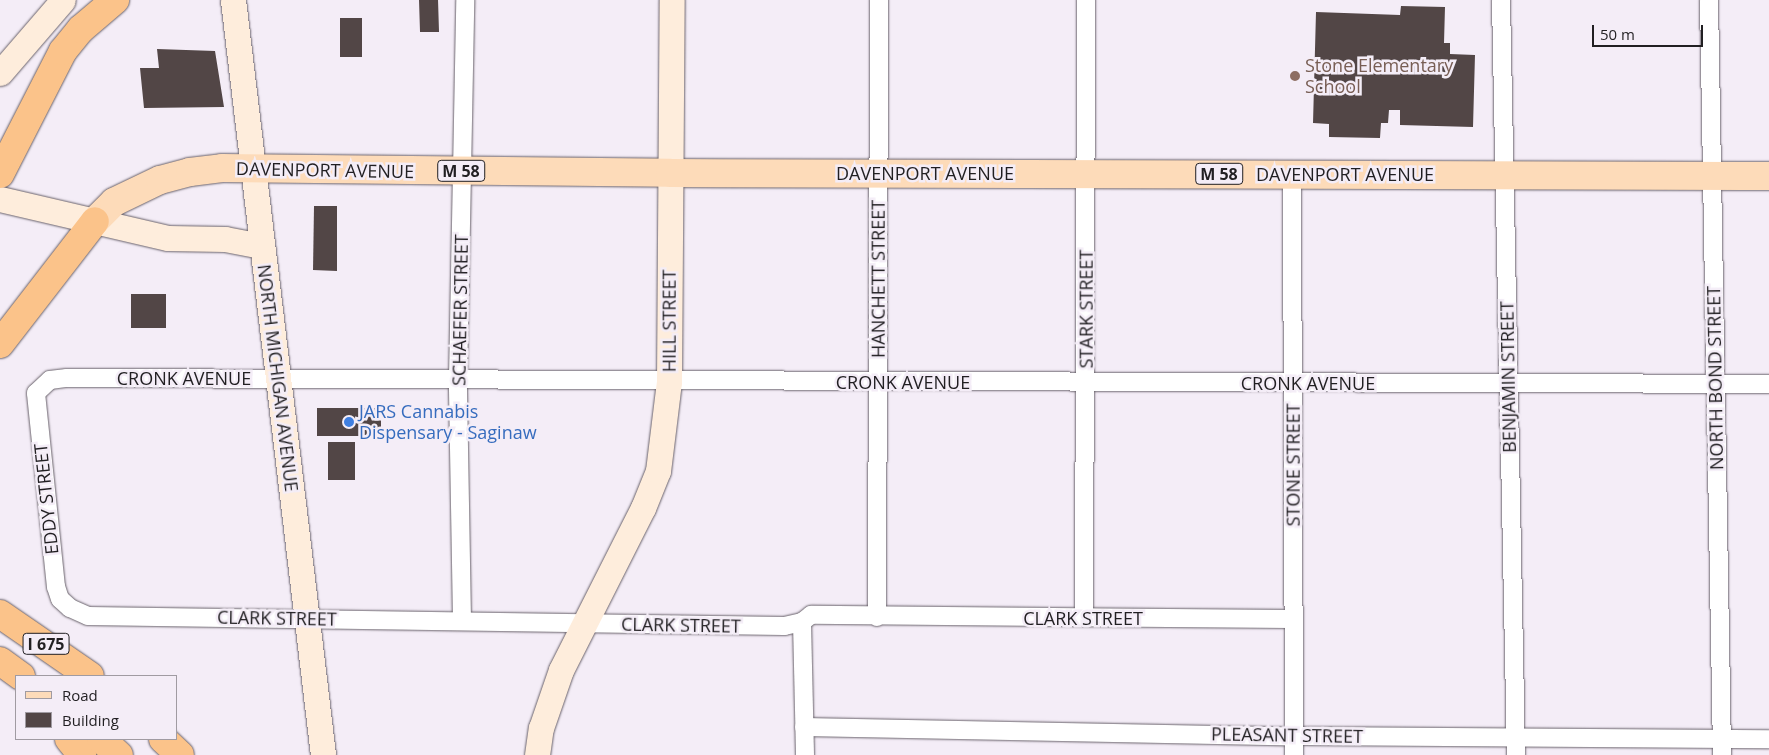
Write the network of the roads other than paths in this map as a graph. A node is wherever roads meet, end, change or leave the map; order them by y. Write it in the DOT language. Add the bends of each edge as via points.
graph roads {
  1 [pos="62,0"];
  2 [pos="115,0"];
  3 [pos="233,0"];
  4 [pos="464,0"];
  5 [pos="672,0"];
  6 [pos="879,0"];
  7 [pos="1086,0"];
  8 [pos="1501,0"];
  9 [pos="1709,0"];
  10 [pos="0,73"];
  11 [pos="252,168"];
  12 [pos="1,172"];
  13 [pos="462,172"];
  14 [pos="670,173"];
  15 [pos="878,173"];
  16 [pos="1292,174"];
  17 [pos="1502,174"];
  18 [pos="1086,175"];
  19 [pos="1710,176"];
  20 [pos="1769,176"];
  21 [pos="0,199"];
  22 [pos="95,222"];
  23 [pos="261,246"];
  24 [pos="0,344"];
  25 [pos="277,378"];
  26 [pos="458,380"];
  27 [pos="669,382"];
  28 [pos="877,382"];
  29 [pos="1292,382"];
  30 [pos="1085,383"];
  31 [pos="1509,383"];
  32 [pos="1715,384"];
  33 [pos="1769,384"];
  34 [pos="40,387"];
  35 [pos="70,608"];
  36 [pos="0,614"];
  37 [pos="877,618"];
  38 [pos="1084,618"];
  39 [pos="306,619"];
  40 [pos="1291,619"];
  41 [pos="462,620"];
  42 [pos="802,622"];
  43 [pos="584,624"];
  44 [pos="89,675"];
  45 [pos="804,727"];
  46 [pos="1294,736"];
  47 [pos="1515,737"];
  48 [pos="1769,739"];
  49 [pos="70,740"];
  50 [pos="102,740"];
  51 [pos="164,740"];
  52 [pos="1721,747"];
  53 [pos="82,755"];
  54 [pos="119,755"];
  55 [pos="180,755"];
  56 [pos="323,755"];
  57 [pos="537,755"];
  58 [pos="805,755"];
  59 [pos="1294,755"];
  60 [pos="1516,755"];
  1 -- 10 [label="main road"];
  2 -- 12 [label="highway" via="63,51"];
  3 -- 11 [label="main road, NORTH MICHIGAN AVENUE"];
  4 -- 13 [label="street, SCHAEFER STREET"];
  5 -- 14 [label="main road, HILL STREET"];
  6 -- 15 [label="street, HANCHETT STREET"];
  7 -- 18 [label="street, STARK STREET"];
  8 -- 17 [label="street, BENJAMIN STREET"];
  9 -- 19 [label="street, NORTH BOND STREET"];
  11 -- 13 [label="main road, DAVENPORT AVENUE / M 58"];
  11 -- 22 [label="main road, DAVENPORT AVENUE / M 58" via="190,172 160,180 114,202"];
  11 -- 23 [label="main road, NORTH MICHIGAN AVENUE"];
  13 -- 14 [label="main road, DAVENPORT AVENUE / M 58"];
  13 -- 26 [label="street, SCHAEFER STREET"];
  14 -- 15 [label="main road, DAVENPORT AVENUE / M 58"];
  14 -- 27 [label="main road, HILL STREET"];
  15 -- 18 [label="main road, DAVENPORT AVENUE / M 58"];
  15 -- 28 [label="street, HANCHETT STREET"];
  16 -- 17 [label="main road, DAVENPORT AVENUE / M 58"];
  16 -- 18 [label="main road, DAVENPORT AVENUE / M 58"];
  16 -- 29 [label="street, STONE STREET"];
  17 -- 19 [label="main road, DAVENPORT AVENUE / M 58"];
  17 -- 31 [label="street, BENJAMIN STREET"];
  18 -- 30 [label="street, STARK STREET"];
  19 -- 20 [label="main road, DAVENPORT AVENUE / M 58"];
  19 -- 32 [label="street, NORTH BOND STREET"];
  21 -- 22 [label="main road"];
  22 -- 23 [label="main road" via="168,238 225,239"];
  22 -- 24 [label="highway"];
  23 -- 25 [label="main road, NORTH MICHIGAN AVENUE"];
  25 -- 26 [label="street, CRONK AVENUE"];
  25 -- 34 [label="street, CRONK AVENUE" via="67,378 50,380"];
  25 -- 39 [label="main road, NORTH MICHIGAN AVENUE"];
  26 -- 27 [label="street, CRONK AVENUE"];
  26 -- 41 [label="street, SCHAEFER STREET"];
  27 -- 28 [label="street, CRONK AVENUE"];
  27 -- 43 [label="main road, HILL STREET" via="658,471 643,508"];
  28 -- 30 [label="street, CRONK AVENUE"];
  28 -- 37 [label="street, HANCHETT STREET"];
  29 -- 30 [label="street, CRONK AVENUE"];
  29 -- 31 [label="street, CRONK AVENUE"];
  29 -- 40 [label="street, STONE STREET"];
  30 -- 38 [label="street, STARK STREET"];
  31 -- 32 [label="street, CRONK AVENUE"];
  31 -- 47 [label="street, BENJAMIN STREET"];
  32 -- 33 [label="street, CRONK AVENUE"];
  32 -- 52 [label="street, NORTH BOND STREET"];
  34 -- 35 [label="street, EDDY STREET" via="35,402 56,587 60,599"];
  35 -- 39 [label="street, CLARK STREET" via="88,616"];
  36 -- 44 [label="highway, I 675"];
  37 -- 38 [label="street, CLARK STREET"];
  37 -- 42 [label="street, CLARK STREET" via="811,615"];
  38 -- 40 [label="street, CLARK STREET"];
  39 -- 41 [label="street, CLARK STREET"];
  39 -- 56 [label="main road, NORTH MICHIGAN AVENUE"];
  40 -- 46 [label="street, STONE STREET"];
  41 -- 43 [label="street, CLARK STREET"];
  42 -- 43 [label="street, CLARK STREET" via="784,626"];
  42 -- 45 [label="street"];
  43 -- 57 [label="main road" via="549,700"];
  45 -- 46 [label="street, PLEASANT STREET"];
  45 -- 58 [label="street"];
  46 -- 47 [label="street, PLEASANT STREET"];
  46 -- 59 [label="street, STONE STREET"];
  47 -- 52 [label="street, PLEASANT STREET"];
  47 -- 60 [label="street, BENJAMIN STREET"];
  48 -- 52 [label="street, PLEASANT STREET"];
  49 -- 53 [label="highway"];
  50 -- 54 [label="highway"];
  51 -- 55 [label="highway"];
}
